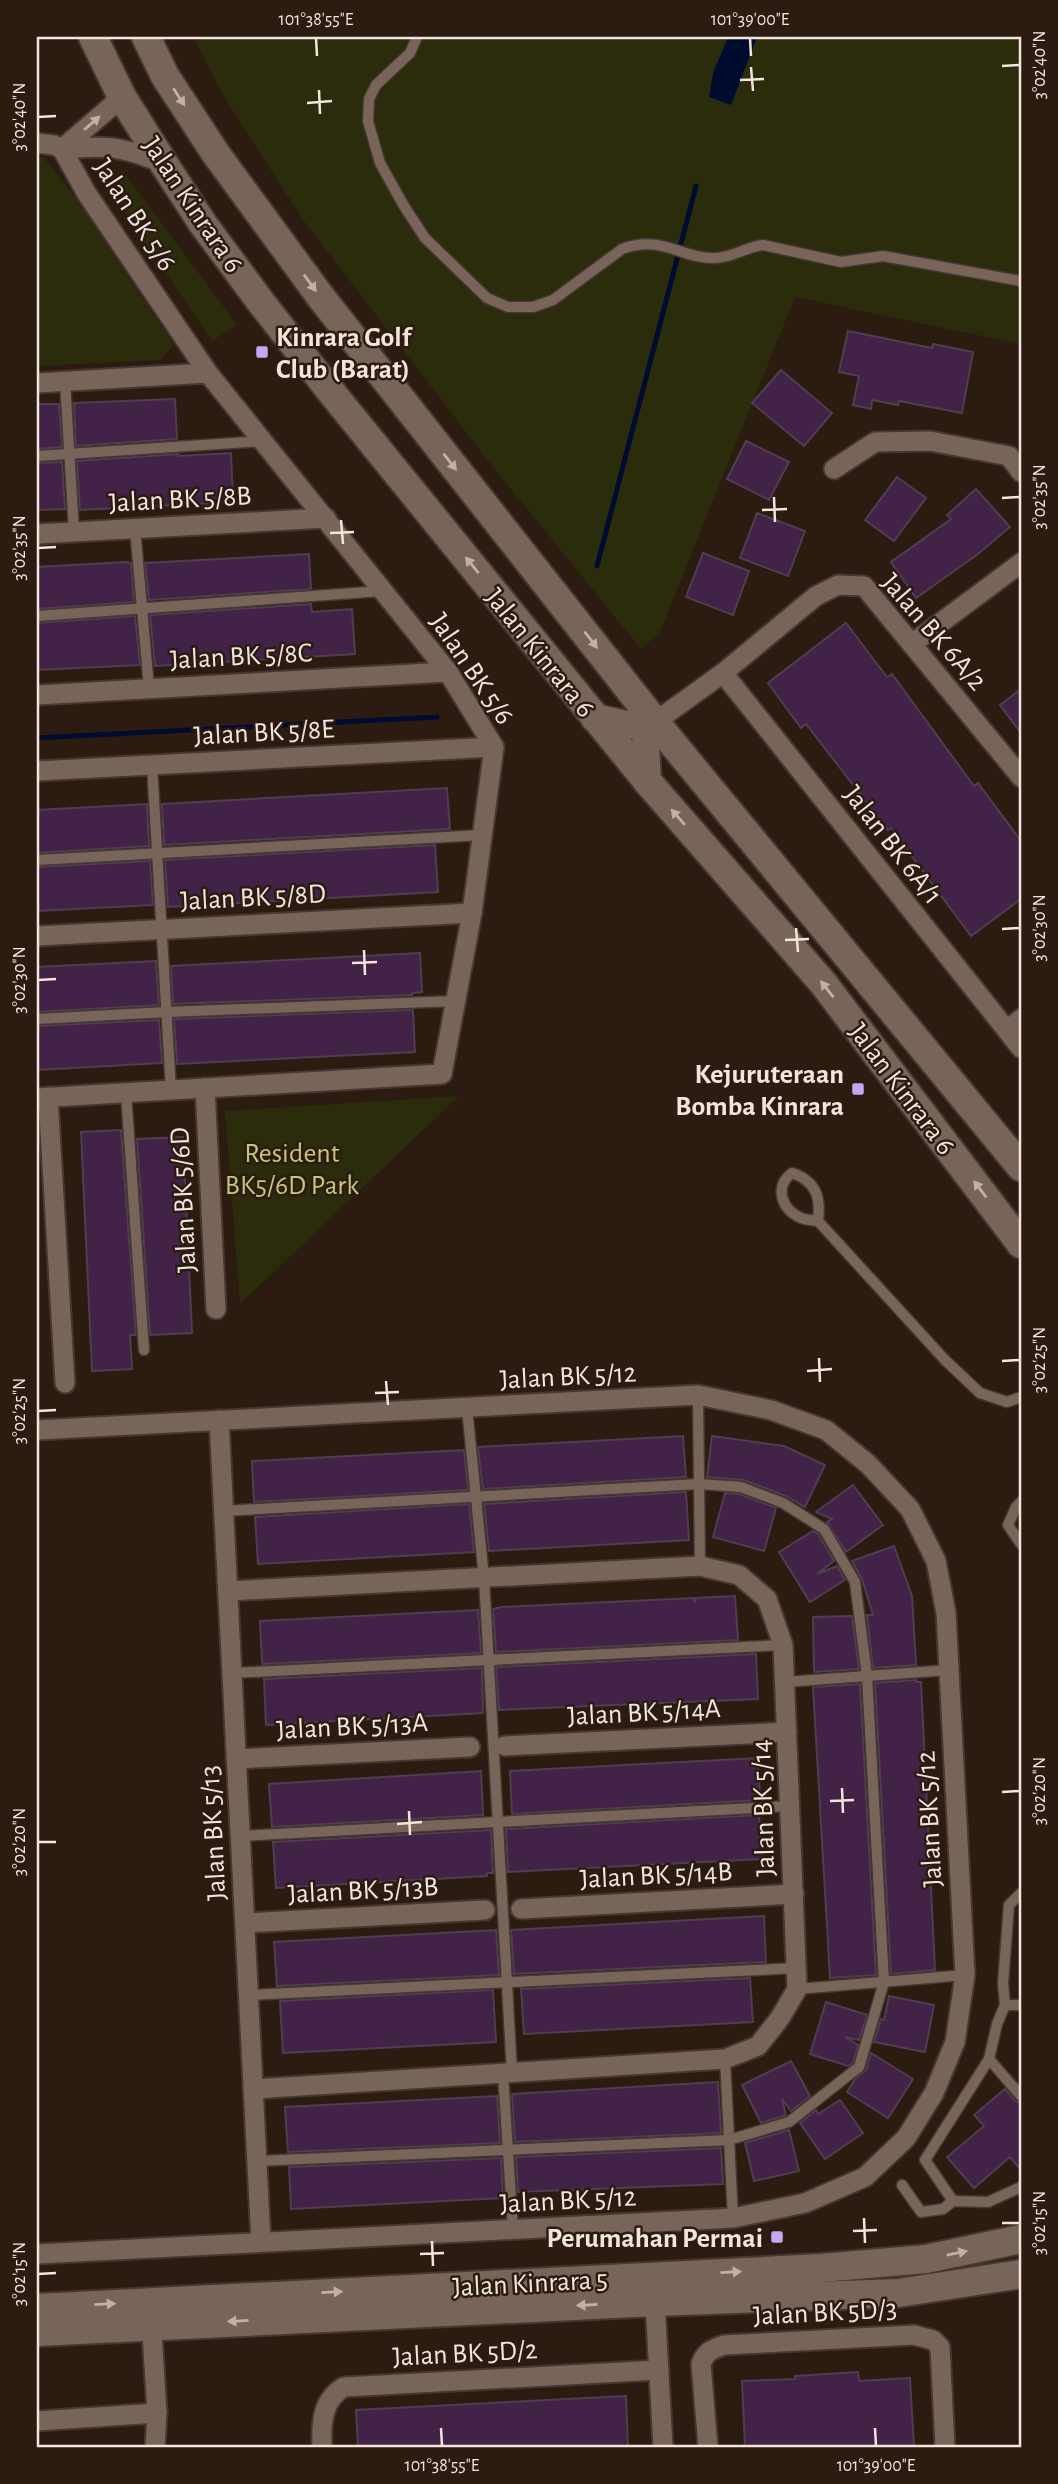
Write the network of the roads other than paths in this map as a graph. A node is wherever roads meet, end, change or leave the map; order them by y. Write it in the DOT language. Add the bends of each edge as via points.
graph roads {
  1 [pos="93,37"];
  2 [pos="146,37"];
  3 [pos="416,37"];
  4 [pos="122,97"];
  5 [pos="37,143"];
  6 [pos="62,149"];
  7 [pos="164,164"];
  8 [pos="1021,281"];
  9 [pos="208,373"];
  10 [pos="65,381"];
  11 [pos="37,383"];
  12 [pos="262,442"];
  13 [pos="69,454"];
  14 [pos="37,456"];
  15 [pos="834,469"];
  16 [pos="1021,472"];
  17 [pos="326,518"];
  18 [pos="135,528"];
  19 [pos="74,531"];
  20 [pos="37,534"];
  21 [pos="1021,563"];
  22 [pos="383,591"];
  23 [pos="142,609"];
  24 [pos="37,616"];
  25 [pos="912,644"];
  26 [pos="448,672"];
  27 [pos="723,673"];
  28 [pos="149,688"];
  29 [pos="37,695"];
  30 [pos="595,718"];
  31 [pos="655,722"];
  32 [pos="494,747"];
  33 [pos="152,765"];
  34 [pos="37,771"];
  35 [pos="1021,777"];
  36 [pos="647,781"];
  37 [pos="482,835"];
  38 [pos="157,853"];
  39 [pos="37,860"];
  40 [pos="472,913"];
  41 [pos="162,929"];
  42 [pos="37,936"];
  43 [pos="456,1001"];
  44 [pos="167,1012"];
  45 [pos="37,1019"];
  46 [pos="1014,1025"];
  47 [pos="1021,1048"];
  48 [pos="205,1088"];
  49 [pos="171,1090"];
  50 [pos="126,1093"];
  51 [pos="42,1098"];
  52 [pos="1021,1167"];
  53 [pos="818,1221"];
  54 [pos="1021,1244"];
  55 [pos="216,1309"];
  56 [pos="144,1350"];
  57 [pos="65,1383"];
  58 [pos="698,1395"];
  59 [pos="1021,1397"];
  60 [pos="467,1408"];
  61 [pos="219,1420"];
  62 [pos="37,1430"];
  63 [pos="699,1484"];
  64 [pos="476,1496"];
  65 [pos="1021,1502"];
  66 [pos="223,1511"];
  67 [pos="1021,1544"];
  68 [pos="700,1566"];
  69 [pos="484,1578"];
  70 [pos="228,1591"];
  71 [pos="783,1645"];
  72 [pos="489,1659"];
  73 [pos="949,1671"];
  74 [pos="232,1673"];
  75 [pos="867,1676"];
  76 [pos="785,1682"];
  77 [pos="787,1732"];
  78 [pos="505,1746"];
  79 [pos="470,1747"];
  80 [pos="236,1759"];
  81 [pos="790,1806"];
  82 [pos="498,1822"];
  83 [pos="240,1836"];
  84 [pos="1021,1893"];
  85 [pos="794,1895"];
  86 [pos="521,1909"];
  87 [pos="485,1910"];
  88 [pos="245,1923"];
  89 [pos="797,1968"];
  90 [pos="965,1975"];
  91 [pos="507,1982"];
  92 [pos="884,1982"];
  93 [pos="797,1989"];
  94 [pos="248,1995"];
  95 [pos="1005,2005"];
  96 [pos="1021,2005"];
  97 [pos="726,2059"];
  98 [pos="989,2059"];
  99 [pos="508,2074"];
  100 [pos="253,2089"];
  101 [pos="1021,2096"];
  102 [pos="729,2140"];
  103 [pos="508,2150"];
  104 [pos="257,2161"];
  105 [pos="902,2185"];
  106 [pos="1021,2187"];
  107 [pos="953,2201"];
  108 [pos="733,2218"];
  109 [pos="513,2230"];
  110 [pos="1021,2239"];
  111 [pos="261,2242"];
  112 [pos="37,2253"];
  113 [pos="696,2274"];
  114 [pos="1021,2274"];
  115 [pos="602,2278"];
  116 [pos="655,2302"];
  117 [pos="37,2308"];
  118 [pos="151,2314"];
  119 [pos="37,2332"];
  120 [pos="659,2370"];
  121 [pos="157,2413"];
  122 [pos="37,2421"];
  123 [pos="155,2447"];
  124 [pos="322,2447"];
  125 [pos="663,2447"];
  126 [pos="708,2447"];
  127 [pos="945,2447"];
  1 -- 4 [label="main road, Jalan Kinrara 6"];
  2 -- 31 [label="main road, Jalan Kinrara 6, one-way" via="165,76 216,154 320,296"];
  3 -- 8 [label="lane" via="410,52 383,77 369,99 368,121 380,163 425,237 487,298 508,307 533,307 553,300 634,245 663,246 710,259 762,245 841,262 883,256"];
  6 -- 4 [label="street, one-way"];
  4 -- 7 [label="main road, Jalan Kinrara 6"];
  5 -- 6 [label="street, Jalan BK 5/6"];
  6 -- 7 [label="street" via="110,146"];
  6 -- 9 [label="street, Jalan BK 5/6"];
  30 -- 7 [label="main road, Jalan Kinrara 6, one-way" via="311,366 203,224"];
  9 -- 10 [label="street"];
  9 -- 12 [label="street, Jalan BK 5/6"];
  10 -- 11 [label="street"];
  10 -- 13 [label="lane"];
  12 -- 13 [label="lane"];
  12 -- 17 [label="street, Jalan BK 5/6"];
  13 -- 14 [label="lane"];
  13 -- 19 [label="lane"];
  15 -- 16 [label="street" via="875,442 930,441 1009,456"];
  17 -- 18 [label="street, Jalan BK 5/8B"];
  17 -- 22 [label="street, Jalan BK 5/6"];
  18 -- 19 [label="street, Jalan BK 5/8B"];
  18 -- 23 [label="lane"];
  19 -- 20 [label="street, Jalan BK 5/8B"];
  21 -- 25 [label="street"];
  22 -- 23 [label="lane"];
  22 -- 26 [label="street, Jalan BK 5/6"];
  23 -- 24 [label="lane"];
  23 -- 28 [label="lane"];
  25 -- 27 [label="street, Jalan BK 6A/2" via="864,586 838,585 816,596"];
  25 -- 35 [label="street, Jalan BK 6A/2"];
  26 -- 28 [label="street, Jalan BK 5/8C"];
  26 -- 32 [label="street, Jalan BK 5/6"];
  27 -- 31 [label="street, Jalan BK 6A/2"];
  27 -- 46 [label="street, Jalan BK 6A/1"];
  28 -- 29 [label="street, Jalan BK 5/8C"];
  30 -- 31 [label="main road" via="625,725"];
  30 -- 36 [label="main road, Jalan Kinrara 6"];
  31 -- 36 [label="main road" via="645,746"];
  31 -- 52 [label="main road, Jalan Kinrara 6"];
  32 -- 33 [label="street, Jalan BK 5/8E"];
  32 -- 37 [label="street, Jalan BK 5/6"];
  33 -- 34 [label="street, Jalan BK 5/8E"];
  33 -- 38 [label="lane"];
  54 -- 36 [label="main road, Jalan Kinrara 6, one-way" via="823,983"];
  37 -- 38 [label="lane"];
  37 -- 40 [label="street, Jalan BK 5/6"];
  38 -- 39 [label="lane"];
  38 -- 41 [label="lane"];
  40 -- 41 [label="street, Jalan BK 5/8D"];
  40 -- 43 [label="street, Jalan BK 5/6"];
  41 -- 42 [label="street, Jalan BK 5/8D"];
  41 -- 44 [label="lane"];
  43 -- 44 [label="lane"];
  43 -- 48 [label="street, Jalan BK 5/6" via="442,1074"];
  44 -- 45 [label="lane"];
  44 -- 49 [label="lane"];
  46 -- 47 [label="street, Jalan BK 6A/1"];
  48 -- 49 [label="street, Jalan BK 5/6"];
  48 -- 55 [label="street, Jalan BK 5/6D"];
  49 -- 50 [label="street, Jalan BK 5/6"];
  50 -- 51 [label="street, Jalan BK 5/6"];
  50 -- 56 [label="lane"];
  51 -- 57 [label="street"];
  53 -- 53 [label="lane" via="800,1218 785,1205 780,1190 783,1179 792,1173 813,1187 820,1204"];
  53 -- 59 [label="lane" via="980,1393 1007,1402"];
  58 -- 60 [label="street, Jalan BK 5/12"];
  58 -- 63 [label="lane"];
  58 -- 73 [label="street, Jalan BK 5/12" via="771,1410 826,1430 868,1464 910,1509 936,1561 946,1614"];
  60 -- 61 [label="street, Jalan BK 5/12"];
  60 -- 64 [label="lane"];
  61 -- 62 [label="street, Jalan BK 5/12"];
  61 -- 66 [label="street, Jalan BK 5/13"];
  63 -- 64 [label="lane"];
  63 -- 68 [label="lane"];
  63 -- 75 [label="lane" via="741,1487 783,1503 824,1529 855,1582"];
  64 -- 66 [label="lane"];
  64 -- 69 [label="lane"];
  65 -- 67 [label="lane" via="1008,1525"];
  66 -- 70 [label="street, Jalan BK 5/13"];
  68 -- 69 [label="street, Jalan BK 5/14"];
  68 -- 71 [label="street, Jalan BK 5/14" via="739,1575 767,1599"];
  69 -- 70 [label="street, Jalan BK 5/14"];
  69 -- 72 [label="lane"];
  70 -- 74 [label="street, Jalan BK 5/13"];
  71 -- 72 [label="lane"];
  71 -- 76 [label="street, Jalan BK 5/14"];
  72 -- 74 [label="lane"];
  72 -- 82 [label="lane"];
  73 -- 75 [label="lane"];
  73 -- 90 [label="street, Jalan BK 5/12"];
  74 -- 80 [label="street, Jalan BK 5/13"];
  75 -- 76 [label="lane"];
  75 -- 92 [label="lane"];
  76 -- 77 [label="street, Jalan BK 5/14"];
  77 -- 78 [label="street, Jalan BK 5/14A"];
  77 -- 81 [label="street, Jalan BK 5/14"];
  79 -- 80 [label="street, Jalan BK 5/13A"];
  80 -- 83 [label="street, Jalan BK 5/13"];
  81 -- 82 [label="lane"];
  81 -- 85 [label="street, Jalan BK 5/14"];
  82 -- 83 [label="lane"];
  82 -- 91 [label="lane"];
  83 -- 88 [label="street, Jalan BK 5/13"];
  84 -- 95 [label="lane" via="1009,1905"];
  85 -- 86 [label="street, Jalan BK 5/14B"];
  85 -- 89 [label="street, Jalan BK 5/14"];
  87 -- 88 [label="street, Jalan BK 5/13B"];
  88 -- 94 [label="street, Jalan BK 5/13"];
  89 -- 91 [label="lane"];
  89 -- 93 [label="street, Jalan BK 5/14"];
  90 -- 92 [label="lane"];
  90 -- 108 [label="street, Jalan BK 5/12" via="955,2042 934,2093 906,2138 865,2177 805,2203"];
  91 -- 94 [label="lane"];
  91 -- 99 [label="lane"];
  92 -- 93 [label="lane"];
  92 -- 102 [label="lane" via="859,2067 789,2122"];
  93 -- 97 [label="street" via="758,2046"];
  94 -- 100 [label="street, Jalan BK 5/13"];
  95 -- 96 [label="lane"];
  95 -- 98 [label="lane"];
  97 -- 99 [label="street"];
  97 -- 102 [label="lane"];
  98 -- 101 [label="lane"];
  98 -- 107 [label="lane" via="925,2160"];
  99 -- 100 [label="street"];
  99 -- 103 [label="lane"];
  100 -- 104 [label="street, Jalan BK 5/13"];
  102 -- 103 [label="lane"];
  102 -- 108 [label="lane"];
  103 -- 104 [label="lane"];
  103 -- 109 [label="lane"];
  104 -- 111 [label="street, Jalan BK 5/13"];
  105 -- 107 [label="lane" via="921,2211 943,2208"];
  106 -- 107 [label="lane" via="988,2202"];
  108 -- 109 [label="street, Jalan BK 5/12"];
  109 -- 111 [label="street, Jalan BK 5/12"];
  113 -- 110 [label="main road, Jalan Kinrara 5, one-way" via="926,2259"];
  111 -- 112 [label="street, Jalan BK 5/12"];
  113 -- 115 [label="main road, Jalan Kinrara 5"];
  113 -- 116 [label="main road" via="664,2290"];
  114 -- 116 [label="main road, Jalan Kinrara 5" via="898,2293"];
  115 -- 116 [label="main road" via="631,2286"];
  118 -- 115 [label="main road, Jalan Kinrara 5, one-way"];
  116 -- 118 [label="main road, Jalan Kinrara 5, one-way"];
  116 -- 120 [label="street"];
  117 -- 118 [label="main road, Jalan Kinrara 5, one-way"];
  118 -- 119 [label="main road, Jalan Kinrara 5"];
  118 -- 121 [label="street"];
  120 -- 124 [label="street, Jalan BK 5D/2" via="344,2386 328,2400"];
  120 -- 125 [label="street"];
  121 -- 122 [label="street"];
  121 -- 123 [label="street"];
  126 -- 127 [label="street, Jalan BK 5D/3" via="701,2364 712,2349 914,2335 940,2347"];
}
